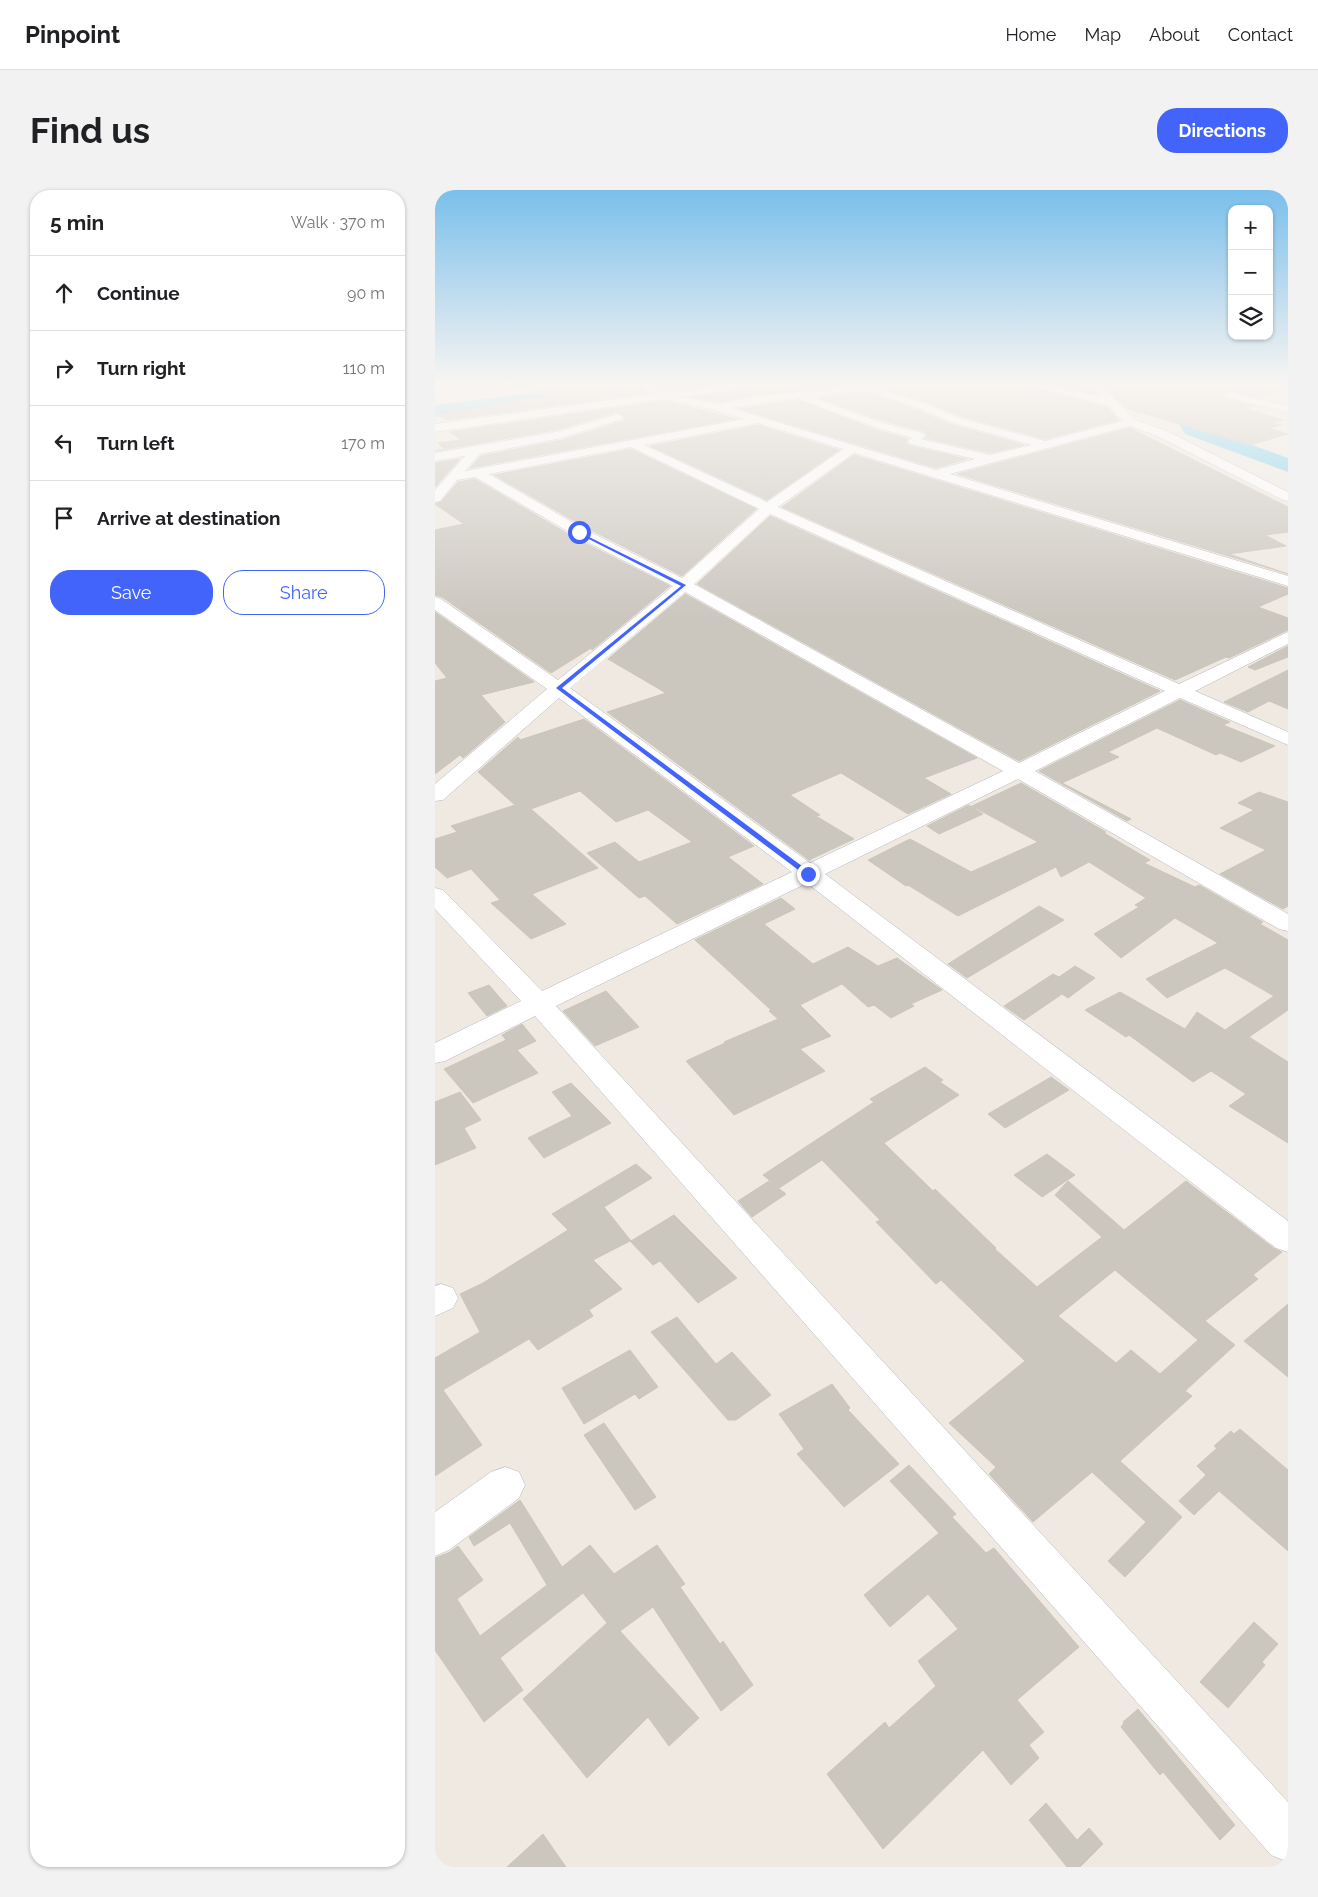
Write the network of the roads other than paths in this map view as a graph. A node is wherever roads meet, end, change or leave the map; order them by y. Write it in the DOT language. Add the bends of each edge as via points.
graph roads {
  1 [pos="466,463"];
  2 [pos="529,463"];
  3 [pos="674,463"];
  4 [pos="831,463"];
  5 [pos="897,463"];
  6 [pos="974,463"];
  7 [pos="1220,463"];
  8 [pos="477,473"];
  9 [pos="934,474"];
  10 [pos="454,477"];
  11 [pos="435,498"];
  12 [pos="1288,498"];
  13 [pos="768,508"];
  14 [pos="1288,581"];
  15 [pos="684,585"];
  16 [pos="435,602"];
  17 [pos="1288,637"];
  18 [pos="559,688"];
  19 [pos="1180,690"];
  20 [pos="1288,738"];
  21 [pos="1019,771"];
  22 [pos="435,795"];
  23 [pos="808,874"];
  24 [pos="435,896"];
  25 [pos="1288,924"];
  26 [pos="539,1004"];
  27 [pos="435,1054"];
  28 [pos="1288,1239"];
  29 [pos="505,1485"];
  30 [pos="435,1536"];
  31 [pos="1288,1838"];
  1 -- 10 [label="street"];
  2 -- 8 [label="street"];
  3 -- 13 [label="street"];
  4 -- 13 [label="street"];
  5 -- 9 [label="street"];
  6 -- 9 [label="street"];
  7 -- 12 [label="street"];
  8 -- 10 [label="street"];
  8 -- 15 [label="street" via="579,532"];
  9 -- 14 [label="street"];
  10 -- 11 [label="street"];
  13 -- 15 [label="street"];
  13 -- 19 [label="street"];
  15 -- 18 [label="street"];
  15 -- 21 [label="street"];
  16 -- 18 [label="street"];
  17 -- 19 [label="street"];
  18 -- 22 [label="street"];
  18 -- 23 [label="street"];
  19 -- 20 [label="street"];
  19 -- 21 [label="street"];
  21 -- 23 [label="street"];
  21 -- 25 [label="street"];
  23 -- 26 [label="street"];
  23 -- 28 [label="street"];
  24 -- 26 [label="street"];
  26 -- 27 [label="street"];
  26 -- 31 [label="street"];
  29 -- 30 [label="street"];
}
